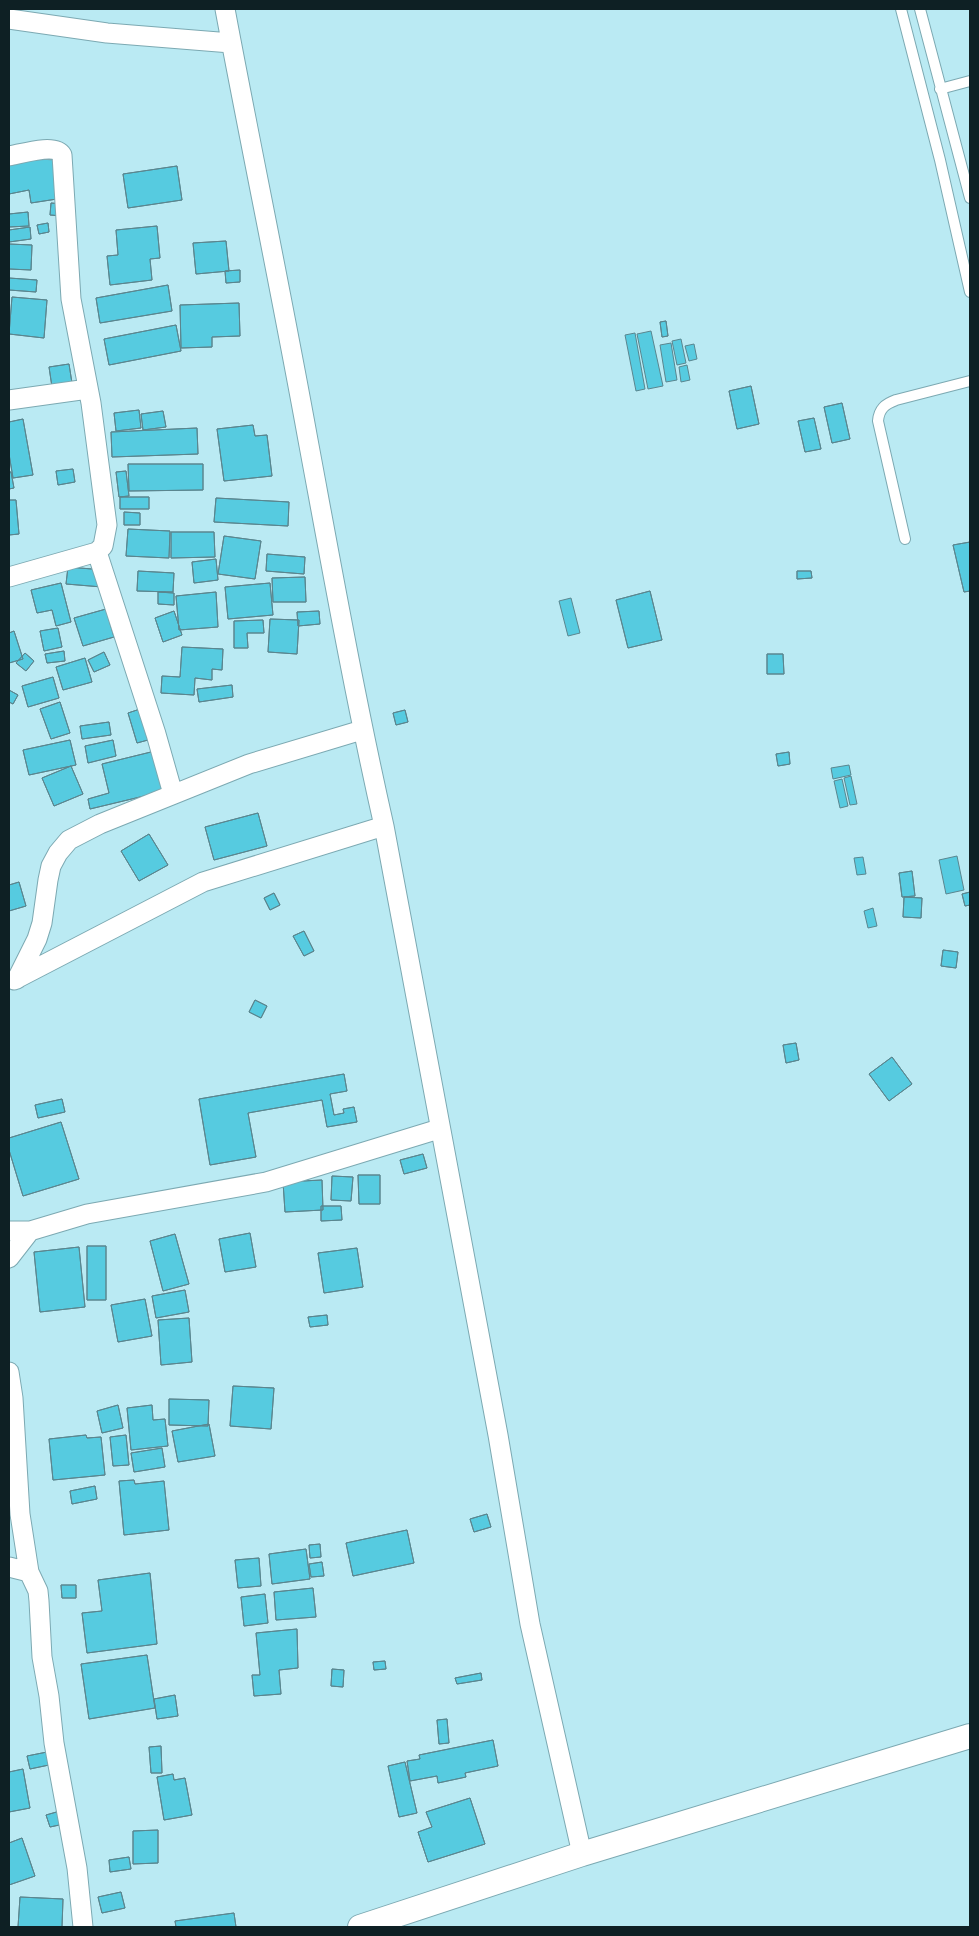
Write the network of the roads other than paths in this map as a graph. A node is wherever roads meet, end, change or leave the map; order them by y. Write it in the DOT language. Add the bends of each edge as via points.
graph roads {
  1 [pos="225,9"];
  2 [pos="901,9"];
  3 [pos="920,9"];
  4 [pos="9,19"];
  5 [pos="231,43"];
  6 [pos="970,80"];
  7 [pos="940,89"];
  8 [pos="9,156"];
  9 [pos="970,198"];
  10 [pos="970,292"];
  11 [pos="970,381"];
  12 [pos="88,389"];
  13 [pos="9,400"];
  14 [pos="905,539"];
  15 [pos="96,552"];
  16 [pos="9,577"];
  17 [pos="362,730"];
  18 [pos="173,794"];
  19 [pos="384,826"];
  20 [pos="13,981"];
  21 [pos="439,1129"];
  22 [pos="9,1231"];
  23 [pos="30,1231"];
  24 [pos="9,1258"];
  25 [pos="9,1372"];
  26 [pos="25,1542"];
  27 [pos="9,1551"];
  28 [pos="9,1567"];
  29 [pos="29,1572"];
  30 [pos="970,1736"];
  31 [pos="582,1854"];
  32 [pos="83,1927"];
  33 [pos="360,1927"];
  1 -- 5 [label="street"];
  2 -- 10 [label="lane"];
  3 -- 7 [label="lane"];
  4 -- 5 [label="street" via="108,33"];
  5 -- 17 [label="street"];
  6 -- 7 [label="lane"];
  7 -- 9 [label="lane"];
  8 -- 12 [label="street" via="50,149 62,155 71,299"];
  11 -- 14 [label="lane" via="896,400 885,404 881,410 878,421"];
  12 -- 13 [label="street"];
  12 -- 15 [label="street" via="107,525 103,546"];
  15 -- 16 [label="street"];
  15 -- 18 [label="street"];
  17 -- 18 [label="street" via="249,764"];
  17 -- 19 [label="street"];
  18 -- 20 [label="street" via="69,840 58,853 48,880 37,939"];
  19 -- 20 [label="street" via="203,882"];
  19 -- 21 [label="street"];
  21 -- 23 [label="street" via="266,1182 87,1214"];
  21 -- 31 [label="street" via="498,1435 530,1624"];
  22 -- 23 [label="street"];
  23 -- 24 [label="street"];
  25 -- 26 [label="street"];
  26 -- 27 [label="street"];
  26 -- 29 [label="street"];
  28 -- 29 [label="street"];
  29 -- 32 [label="street" via="40,1601 42,1658"];
  30 -- 31 [label="street"];
  31 -- 33 [label="street"];
}
